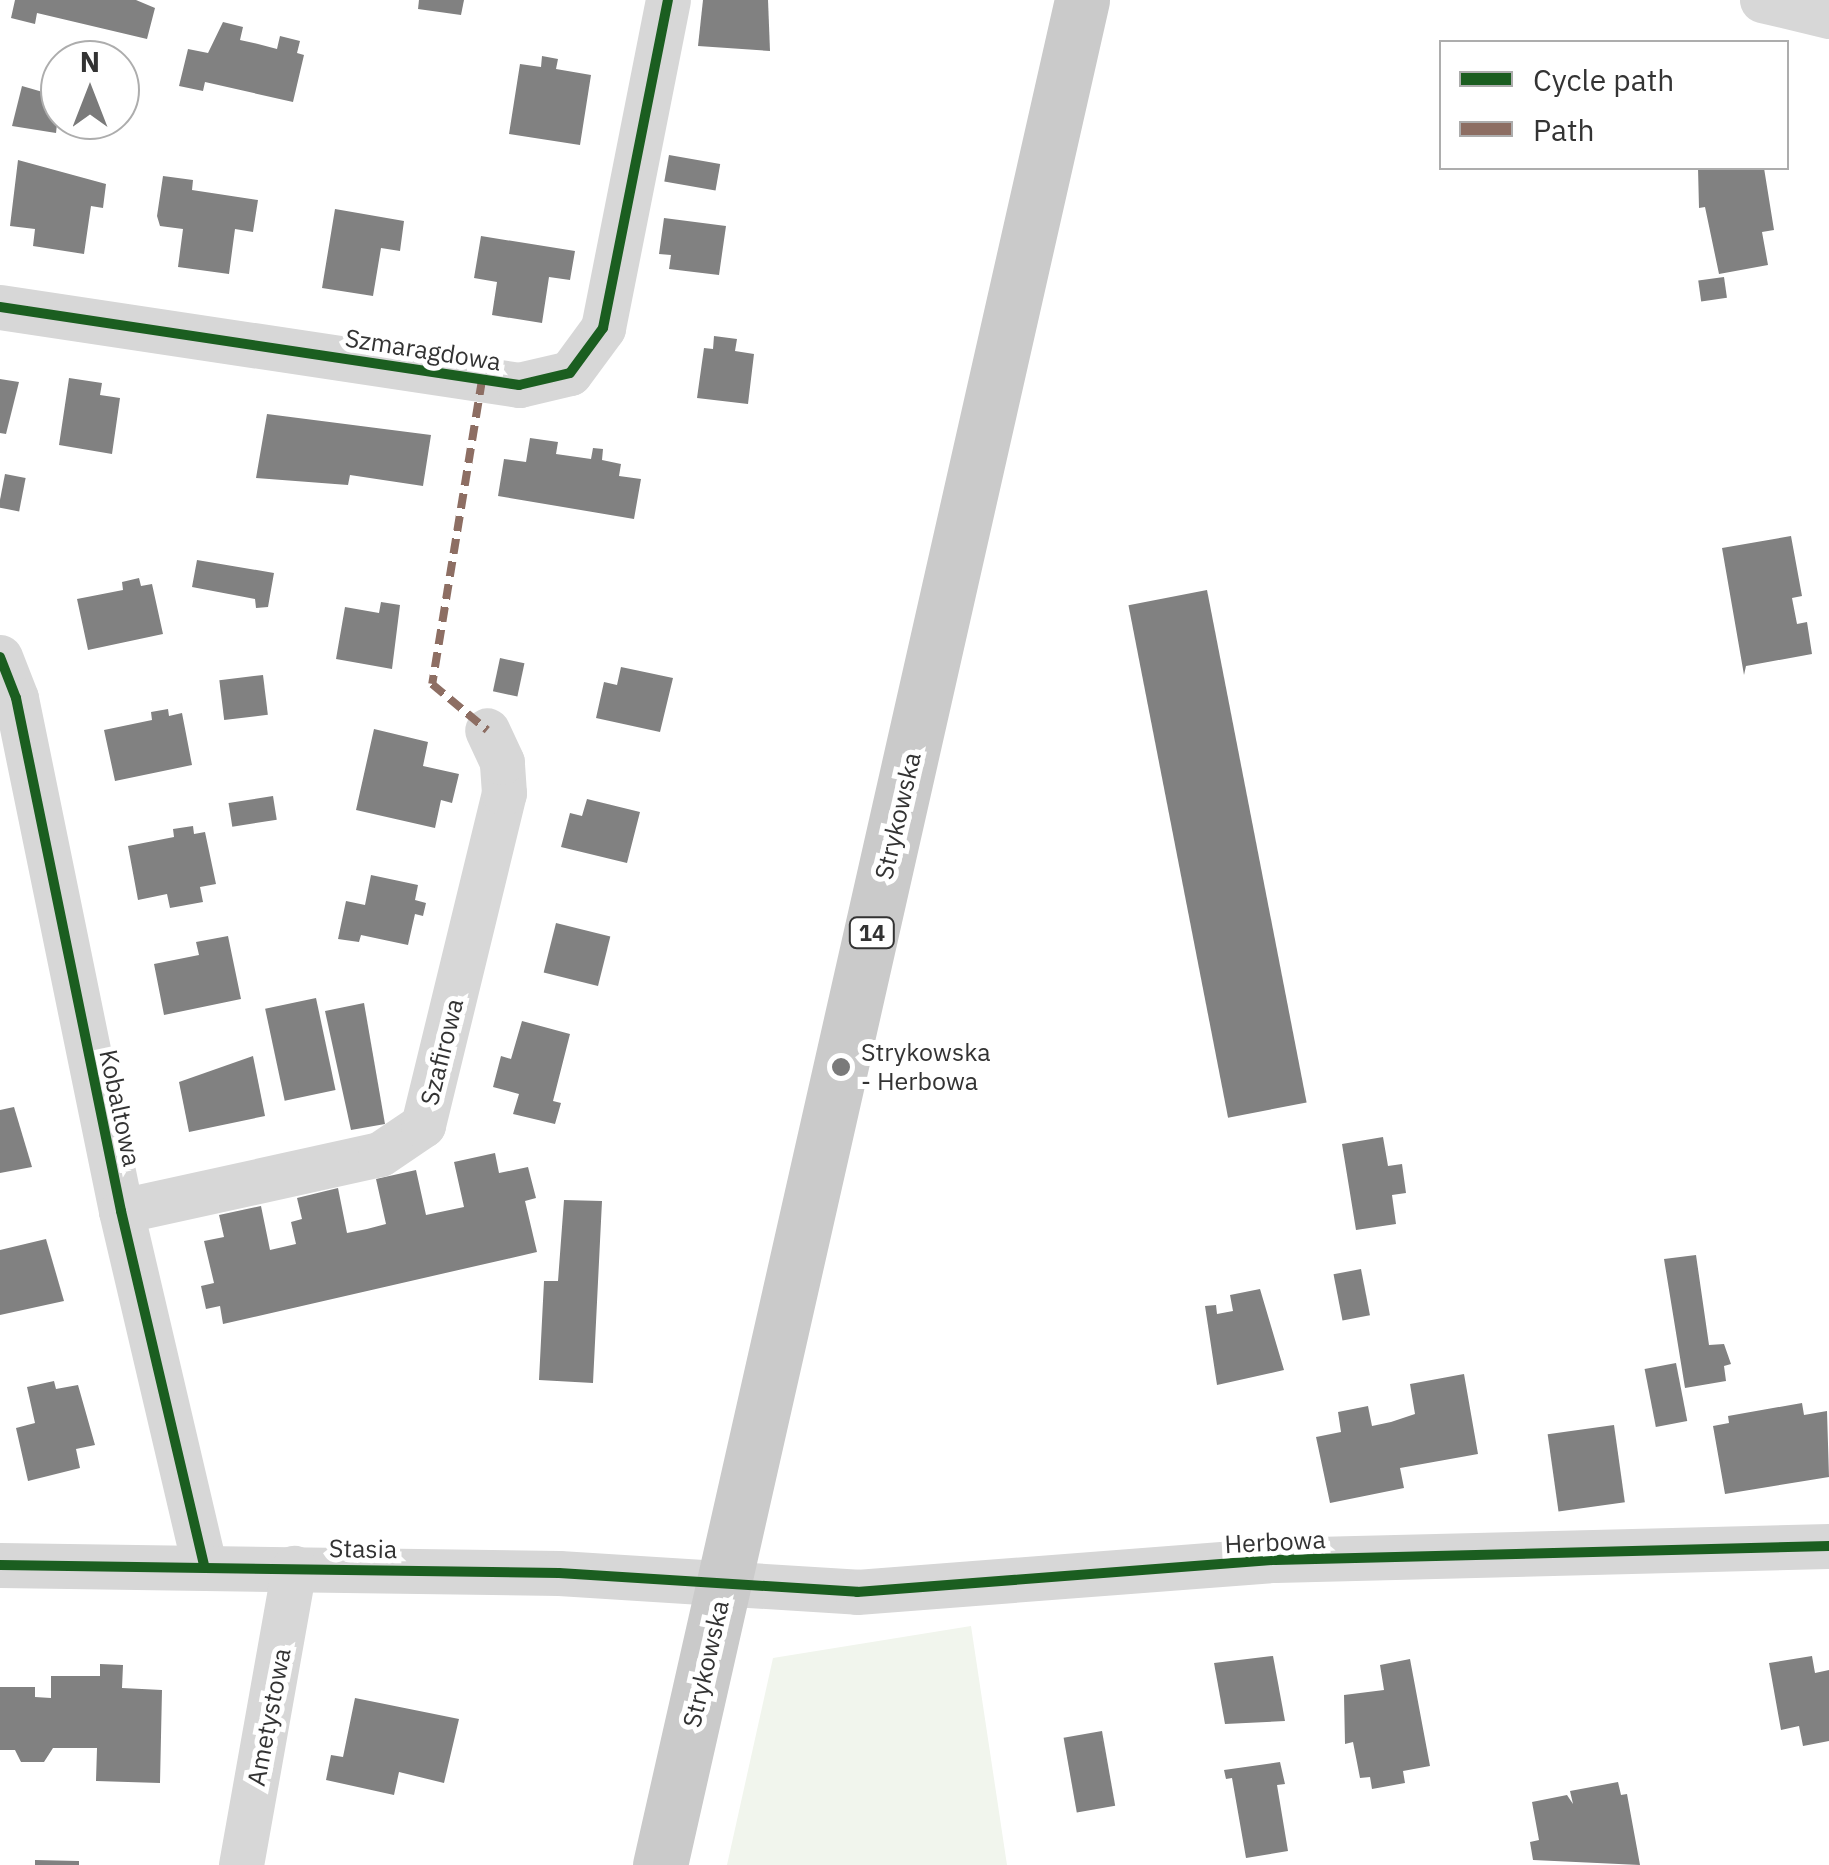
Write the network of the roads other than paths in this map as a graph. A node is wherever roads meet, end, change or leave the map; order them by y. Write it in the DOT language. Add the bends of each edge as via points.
graph roads {
  1 [pos="668,0"];
  2 [pos="1082,0"];
  3 [pos="1762,0"];
  4 [pos="1829,16"];
  5 [pos="0,306"];
  6 [pos="0,657"];
  7 [pos="486,730"];
  8 [pos="121,1211"];
  9 [pos="1829,1546"];
  10 [pos="0,1565"];
  11 [pos="204,1566"];
  12 [pos="294,1568"];
  13 [pos="724,1583"];
  14 [pos="241,1865"];
  15 [pos="660,1865"];
  1 -- 5 [label="street, Szmaragdowa" via="602,328 570,373 519,385"];
  2 -- 13 [label="main road, Strykowska / 14"];
  3 -- 4 [label="street"];
  6 -- 8 [label="street, Kobaltowa" via="16,698"];
  7 -- 8 [label="street, Szafirowa" via="502,762 504,793 423,1125 380,1154"];
  8 -- 11 [label="street, Kobaltowa"];
  9 -- 13 [label="street, Herbowa" via="1275,1560 856,1592"];
  10 -- 11 [label="street, Stasia"];
  11 -- 12 [label="street, Stasia"];
  12 -- 13 [label="street, Stasia"];
  12 -- 14 [label="street, Ametystowa"];
  13 -- 15 [label="main road, Strykowska / 14"];
}
